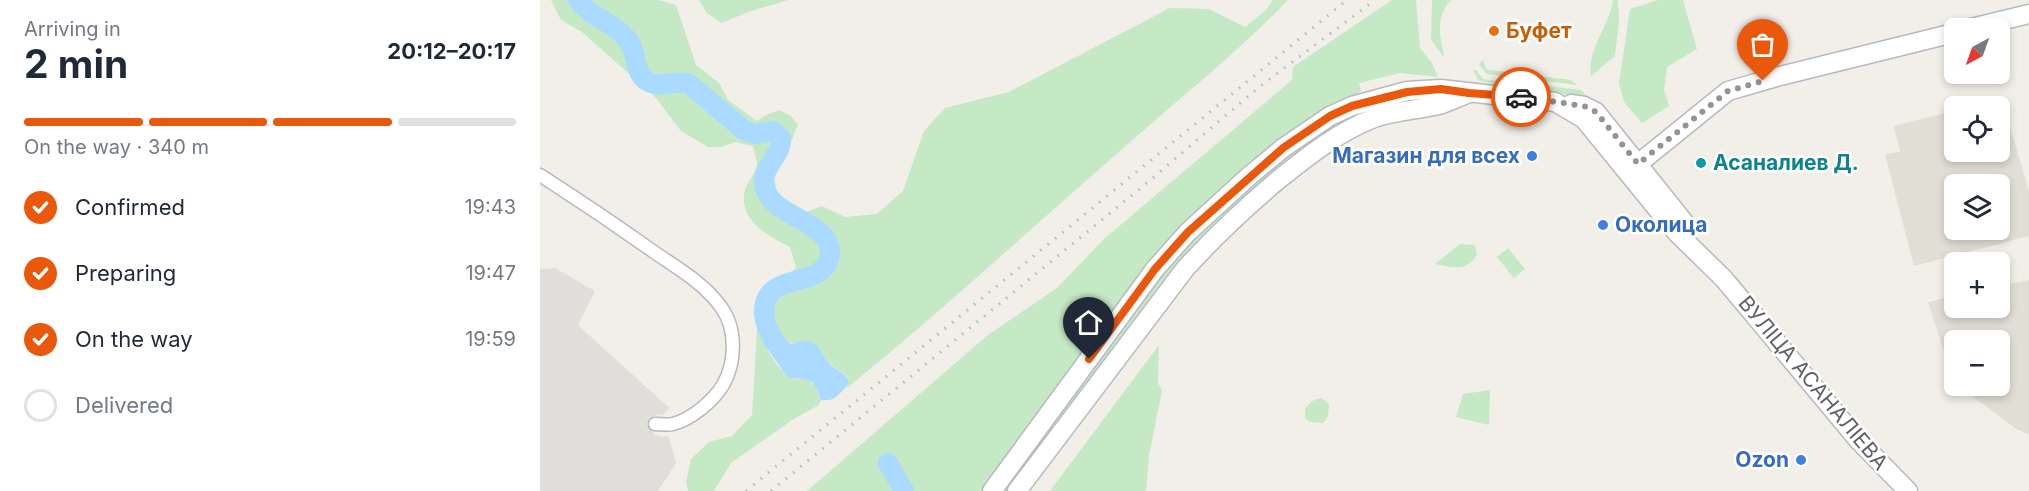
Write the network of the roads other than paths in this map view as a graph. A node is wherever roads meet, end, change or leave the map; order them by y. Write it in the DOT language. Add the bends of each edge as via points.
graph roads {
  1 [pos="2029,14"];
  2 [pos="2010,19"];
  3 [pos="1944,35"];
  4 [pos="1469,93"];
  5 [pos="1633,168"];
  6 [pos="540,175"];
  7 [pos="655,424"];
  8 [pos="992,491"];
  9 [pos="1017,491"];
  10 [pos="1908,491"];
  1 -- 2 [label="main road"];
  3 -- 5 [label="main road" via="1728,91"];
  4 -- 5 [label="main road, ВУЛІЦА АСАНАЛІЕВА" via="1584,106 1596,112"];
  4 -- 8 [label="main road" via="1441,89 1407,92 1352,106 1283,148 1188,232 1155,269"];
  4 -- 9 [label="main road" via="1440,104 1374,118 1344,132 1252,203 1185,269"];
  5 -- 10 [label="main road, ВУЛІЦА АСАНАЛІЕВА" via="1689,228 1719,273 1858,441"];
  6 -- 7 [label="street" via="701,285 722,308 731,330 733,353 731,369 722,387 689,416 673,424"];
}
